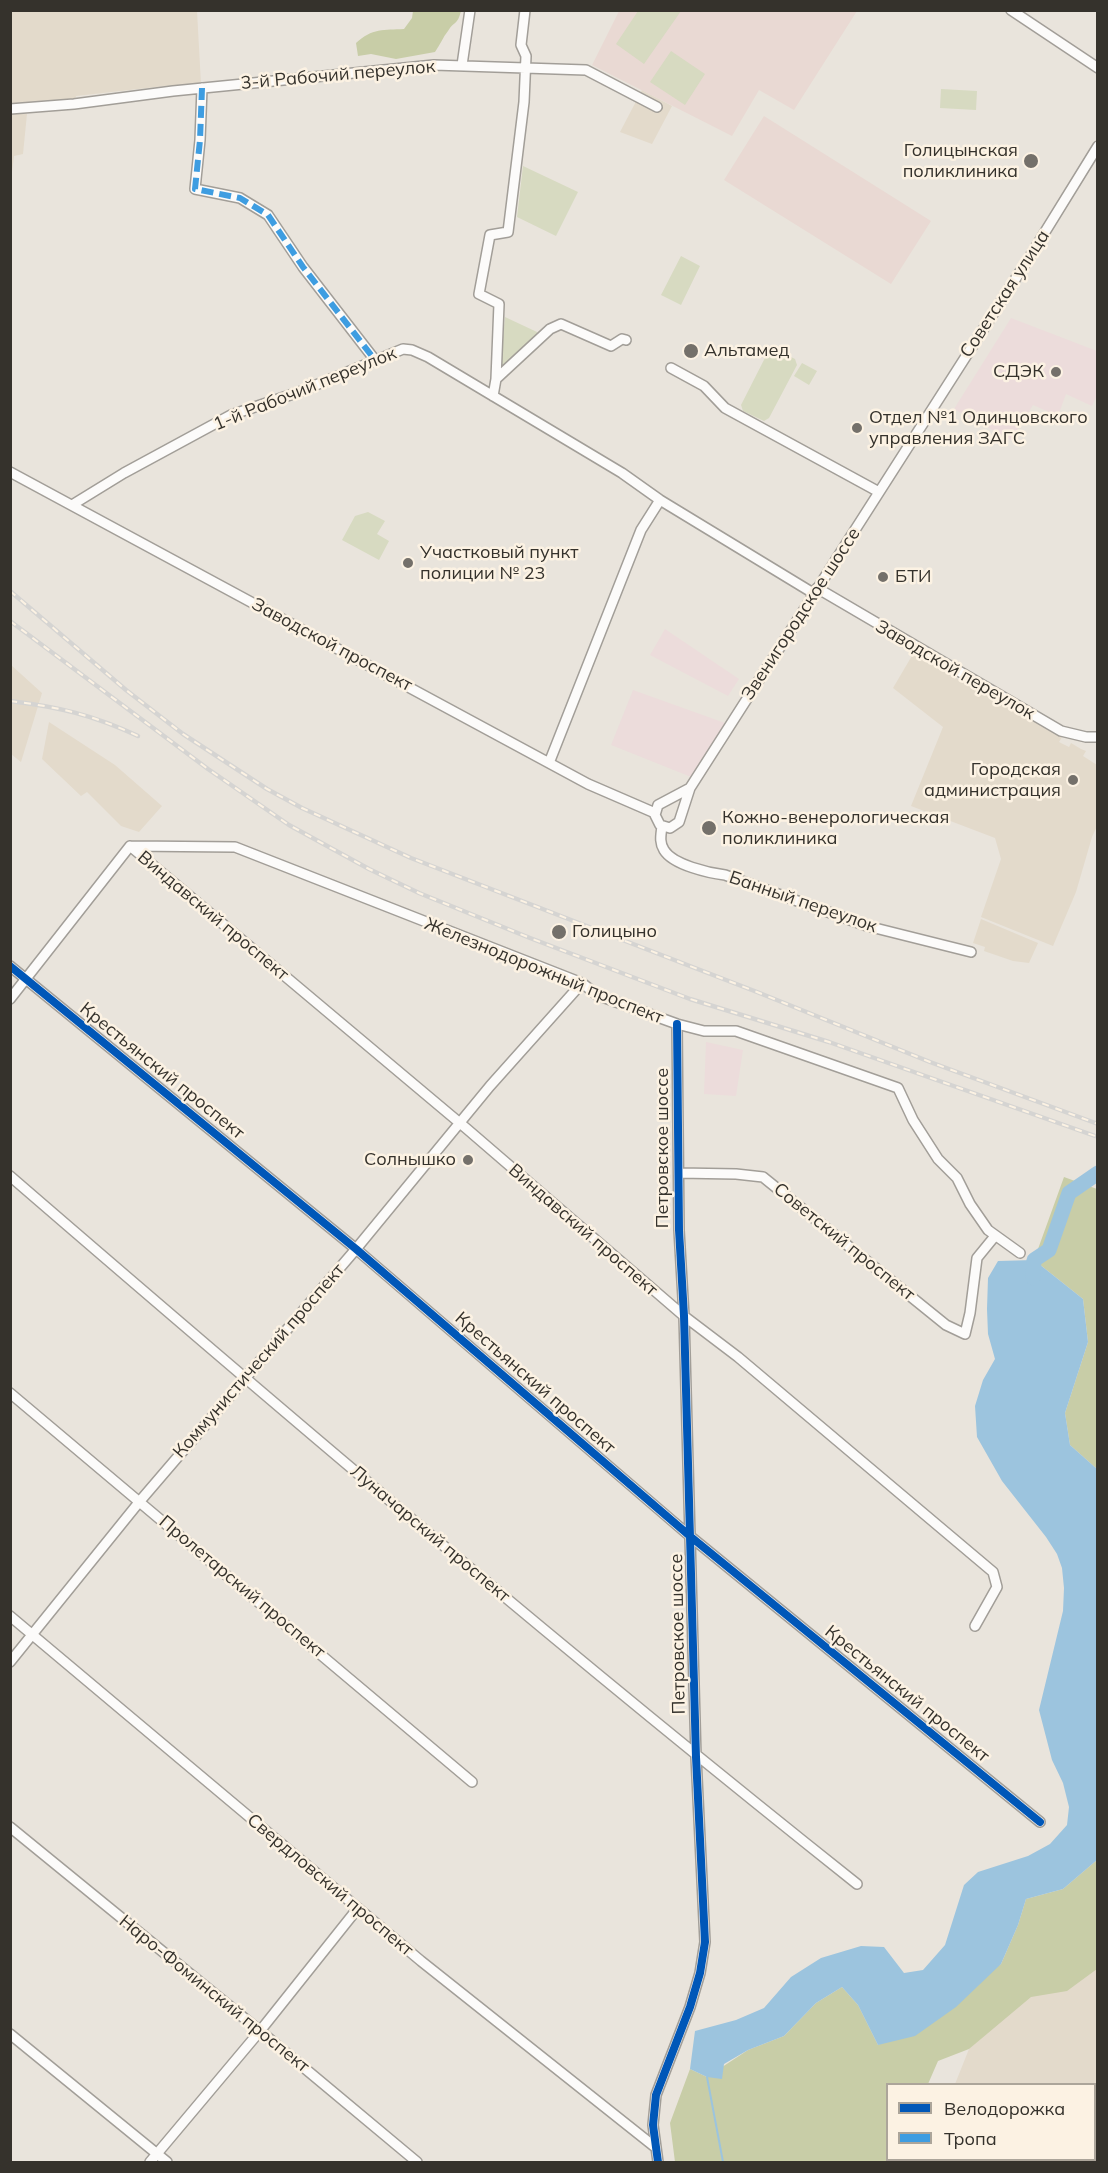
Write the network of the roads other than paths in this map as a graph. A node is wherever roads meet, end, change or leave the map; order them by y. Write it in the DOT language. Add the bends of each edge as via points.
graph roads {
  1 [pos="470,10"];
  2 [pos="525,10"];
  3 [pos="1011,10"];
  4 [pos="462,65"];
  5 [pos="526,66"];
  6 [pos="1098,68"];
  7 [pos="202,88"];
  8 [pos="657,107"];
  9 [pos="10,109"];
  10 [pos="1098,146"];
  11 [pos="626,340"];
  12 [pos="375,360"];
  13 [pos="671,368"];
  14 [pos="496,379"];
  15 [pos="494,396"];
  16 [pos="911,440"];
  17 [pos="10,472"];
  18 [pos="879,492"];
  19 [pos="660,500"];
  20 [pos="72,505"];
  21 [pos="815,591"];
  22 [pos="1098,736"];
  23 [pos="549,763"];
  24 [pos="690,788"];
  25 [pos="668,801"];
  26 [pos="655,813"];
  27 [pos="682,814"];
  28 [pos="662,826"];
  29 [pos="130,846"];
  30 [pos="971,952"];
  31 [pos="10,966"];
  32 [pos="26,980"];
  33 [pos="582,983"];
  34 [pos="10,999"];
  35 [pos="677,1024"];
  36 [pos="459,1123"];
  37 [pos="679,1173"];
  38 [pos="10,1176"];
  39 [pos="995,1236"];
  40 [pos="356,1249"];
  41 [pos="1020,1253"];
  42 [pos="684,1316"];
  43 [pos="243,1378"];
  44 [pos="10,1393"];
  45 [pos="140,1501"];
  46 [pos="691,1537"];
  47 [pos="10,1616"];
  48 [pos="975,1626"];
  49 [pos="33,1635"];
  50 [pos="10,1662"];
  51 [pos="696,1757"];
  52 [pos="472,1782"];
  53 [pos="1040,1822"];
  54 [pos="10,1827"];
  55 [pos="857,1884"];
  56 [pos="358,1908"];
  57 [pos="260,2031"];
  58 [pos="10,2034"];
  59 [pos="655,2147"];
  60 [pos="157,2154"];
  61 [pos="150,2163"];
  62 [pos="167,2163"];
  63 [pos="417,2163"];
  64 [pos="658,2163"];
  1 -- 4 [label="street"];
  2 -- 5 [label="street" via="521,45"];
  3 -- 6 [label="street"];
  4 -- 5 [label="street, 3-й Рабочий переулок"];
  4 -- 7 [label="street, 3-й Рабочий переулок" via="434,64"];
  5 -- 8 [label="street, 3-й Рабочий переулок" via="586,70"];
  5 -- 14 [label="street" via="508,232 490,235 479,294 499,304"];
  7 -- 9 [label="street, 3-й Рабочий переулок"];
  7 -- 12 [label="street" via="195,189 240,198 268,215"];
  10 -- 16 [label="street, Советская улица"];
  11 -- 14 [label="street" via="611,346 561,324 550,329"];
  12 -- 15 [label="street, 1-й Рабочий переулок" via="403,349 412,350"];
  12 -- 20 [label="street, 1-й Рабочий переулок" via="231,415"];
  13 -- 18 [label="street" via="704,386 725,408"];
  14 -- 15 [label="street"];
  15 -- 19 [label="street, 1-й Рабочий переулок"];
  16 -- 18 [label="street, Звенигородское шоссе"];
  17 -- 20 [label="street, Заводской проспект"];
  18 -- 21 [label="street, Звенигородское шоссе"];
  19 -- 21 [label="street, 1-й Рабочий переулок"];
  19 -- 23 [label="street" via="641,530"];
  20 -- 23 [label="street, Заводской проспект"];
  21 -- 22 [label="street, Заводской переулок" via="1060,731"];
  21 -- 24 [label="street, Звенигородское шоссе"];
  23 -- 26 [label="street, Заводской проспект"];
  24 -- 25 [label="street"];
  24 -- 27 [label="street"];
  25 -- 26 [label="street" via="658,805"];
  25 -- 27 [label="street" via="677,804"];
  26 -- 28 [label="street"];
  27 -- 28 [label="street" via="675,826"];
  28 -- 30 [label="street, Банный переулок" via="660,840 665,852 702,871 726,875 867,926"];
  29 -- 32 [label="street"];
  29 -- 33 [label="street, Железнодорожный проспект" via="235,847"];
  29 -- 36 [label="street, Виндавский проспект"];
  31 -- 32 [label="street, Крестьянский проспект"];
  32 -- 34 [label="street"];
  32 -- 40 [label="street, Крестьянский проспект"];
  33 -- 35 [label="street, Железнодорожный проспект" via="597,994"];
  33 -- 36 [label="street, Коммунистический проспект"];
  35 -- 37 [label="street, Петровское шоссе"];
  35 -- 39 [label="street, Железнодорожный проспект" via="704,1031 736,1031 898,1088 938,1159 957,1178 970,1204"];
  36 -- 40 [label="street, Коммунистический проспект"];
  36 -- 42 [label="street, Виндавский проспект"];
  37 -- 39 [label="street, Советский проспект" via="763,1177 946,1325 964,1334 977,1258"];
  37 -- 42 [label="street, Петровское шоссе"];
  38 -- 43 [label="street, Луначарский проспект"];
  39 -- 41 [label="street, Железнодорожный проспект"];
  40 -- 43 [label="street, Коммунистический проспект"];
  40 -- 46 [label="street, Крестьянский проспект"];
  42 -- 46 [label="street, Петровское шоссе"];
  42 -- 48 [label="street, Виндавский проспект" via="993,1572 997,1587"];
  43 -- 45 [label="street, Коммунистический проспект"];
  43 -- 51 [label="street, Луначарский проспект"];
  44 -- 45 [label="street, Пролетарский проспект"];
  45 -- 49 [label="street, Коммунистический проспект"];
  45 -- 52 [label="street, Пролетарский проспект"];
  46 -- 51 [label="street, Петровское шоссе"];
  46 -- 53 [label="street, Крестьянский проспект"];
  47 -- 49 [label="street, Свердловский проспект"];
  49 -- 50 [label="street, Коммунистический проспект"];
  49 -- 56 [label="street, Свердловский проспект"];
  51 -- 55 [label="street, Луначарский проспект"];
  51 -- 59 [label="street, Петровское шоссе" via="705,1942 690,2007 656,2095"];
  54 -- 57 [label="street, Наро-Фоминский проспект"];
  56 -- 57 [label="street"];
  56 -- 59 [label="street, Свердловский проспект"];
  57 -- 60 [label="street"];
  57 -- 63 [label="street, Наро-Фоминский проспект"];
  58 -- 60 [label="street"];
  59 -- 64 [label="street, Петровское шоссе"];
  60 -- 61 [label="street"];
  60 -- 62 [label="street"];
}
